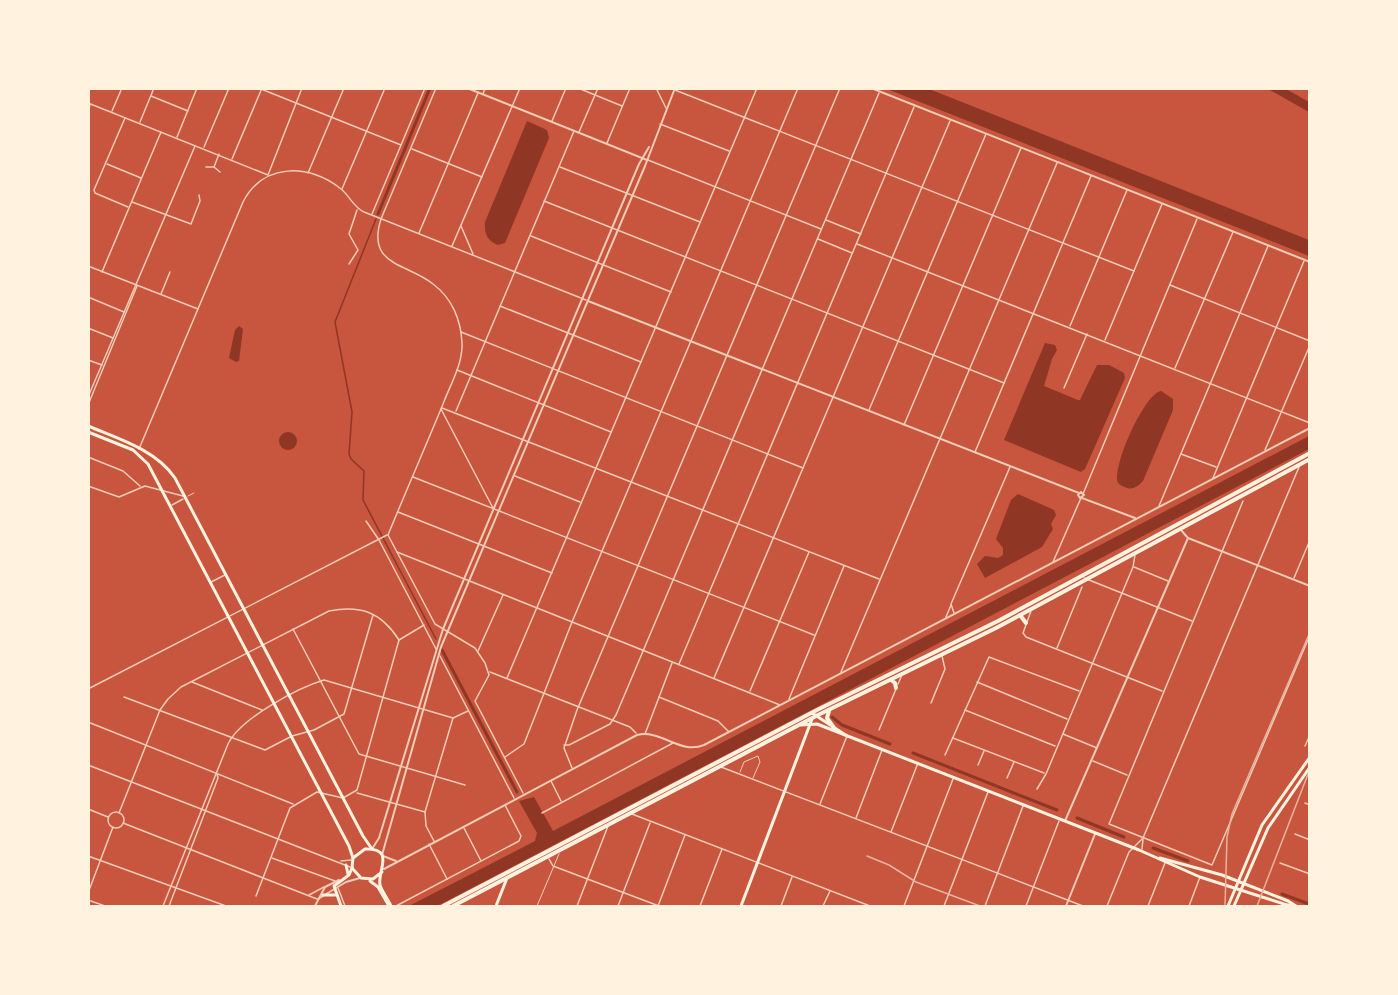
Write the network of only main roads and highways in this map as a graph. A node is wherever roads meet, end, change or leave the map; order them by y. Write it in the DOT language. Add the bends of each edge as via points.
graph roads {
  1 [pos="88,426"];
  2 [pos="88,432"];
  3 [pos="138,450"];
  4 [pos="1310,453"];
  5 [pos="1310,459"];
  6 [pos="1178,525"];
  7 [pos="1076,577"];
  8 [pos="1084,578"];
  9 [pos="1040,597"];
  10 [pos="1033,607"];
  11 [pos="1019,615"];
  12 [pos="998,621"];
  13 [pos="1026,623"];
  14 [pos="996,628"];
  15 [pos="948,645"];
  16 [pos="941,655"];
  17 [pos="909,664"];
  18 [pos="902,674"];
  19 [pos="890,680"];
  20 [pos="896,688"];
  21 [pos="829,710"];
  22 [pos="814,716"];
  23 [pos="834,728"];
  24 [pos="847,736"];
  25 [pos="1310,757"];
  26 [pos="1310,767"];
  27 [pos="616,815"];
  28 [pos="609,825"];
  29 [pos="372,849"];
  30 [pos="547,854"];
  31 [pos="534,858"];
  32 [pos="1158,858"];
  33 [pos="352,859"];
  34 [pos="346,865"];
  35 [pos="352,868"];
  36 [pos="383,871"];
  37 [pos="347,876"];
  38 [pos="507,878"];
  39 [pos="368,880"];
  40 [pos="1238,881"];
  41 [pos="1243,883"];
  42 [pos="1235,889"];
  43 [pos="1240,890"];
  44 [pos="323,895"];
  45 [pos="335,895"];
  46 [pos="460,904"];
  47 [pos="1280,905"];
  48 [pos="343,906"];
  49 [pos="390,906"];
  50 [pos="443,906"];
  51 [pos="453,906"];
  52 [pos="496,906"];
  53 [pos="741,906"];
  54 [pos="1228,906"];
  55 [pos="1234,906"];
  56 [pos="1295,906"];
  1 -- 3 [label="main road"];
  2 -- 3 [label="main road"];
  3 -- 29 [label="main road" via="170,471 186,497"];
  3 -- 33 [label="main road" via="163,490 292,736 349,846"];
  4 -- 6 [label="highway"];
  5 -- 6 [label="highway"];
  6 -- 7 [label="highway"];
  6 -- 8 [label="highway"];
  7 -- 8 [label="highway"];
  7 -- 9 [label="highway"];
  8 -- 10 [label="highway"];
  9 -- 10 [label="highway"];
  9 -- 12 [label="highway"];
  10 -- 11 [label="highway"];
  11 -- 13 [label="highway"];
  11 -- 14 [label="highway"];
  12 -- 14 [label="highway"];
  12 -- 15 [label="highway"];
  14 -- 16 [label="highway"];
  15 -- 16 [label="highway"];
  15 -- 17 [label="highway"];
  16 -- 18 [label="highway"];
  17 -- 18 [label="highway"];
  17 -- 22 [label="highway"];
  18 -- 19 [label="highway"];
  19 -- 20 [label="highway"];
  19 -- 21 [label="highway"];
  21 -- 22 [label="highway"];
  21 -- 23 [label="highway" via="827,718"];
  22 -- 23 [label="main road"];
  22 -- 24 [label="main road"];
  22 -- 27 [label="highway"];
  22 -- 28 [label="highway"];
  22 -- 53 [label="main road"];
  23 -- 24 [label="main road"];
  24 -- 32 [label="main road"];
  25 -- 40 [label="main road" via="1262,825"];
  26 -- 41 [label="main road" via="1268,828"];
  27 -- 28 [label="highway"];
  27 -- 30 [label="highway"];
  28 -- 30 [label="highway"];
  29 -- 33 [label="main road" via="361,850"];
  29 -- 36 [label="main road" via="382,856"];
  30 -- 31 [label="highway"];
  30 -- 38 [label="highway"];
  31 -- 38 [label="highway"];
  31 -- 50 [label="highway"];
  32 -- 40 [label="main road"];
  32 -- 42 [label="main road"];
  33 -- 35 [label="main road"];
  34 -- 37 [label="main road"];
  35 -- 37 [label="main road"];
  35 -- 39 [label="main road"];
  36 -- 39 [label="main road"];
  36 -- 49 [label="main road" via="380,884"];
  37 -- 45 [label="main road" via="333,888"];
  38 -- 46 [label="highway"];
  38 -- 52 [label="main road"];
  39 -- 49 [label="main road" via="378,887"];
  40 -- 41 [label="main road"];
  40 -- 42 [label="main road"];
  41 -- 43 [label="main road"];
  41 -- 56 [label="main road"];
  42 -- 43 [label="main road"];
  42 -- 54 [label="main road"];
  43 -- 47 [label="main road"];
  43 -- 55 [label="main road"];
  44 -- 45 [label="main road"];
  45 -- 48 [label="main road"];
  46 -- 51 [label="highway"];
  47 -- 56 [label="main road"];
}
